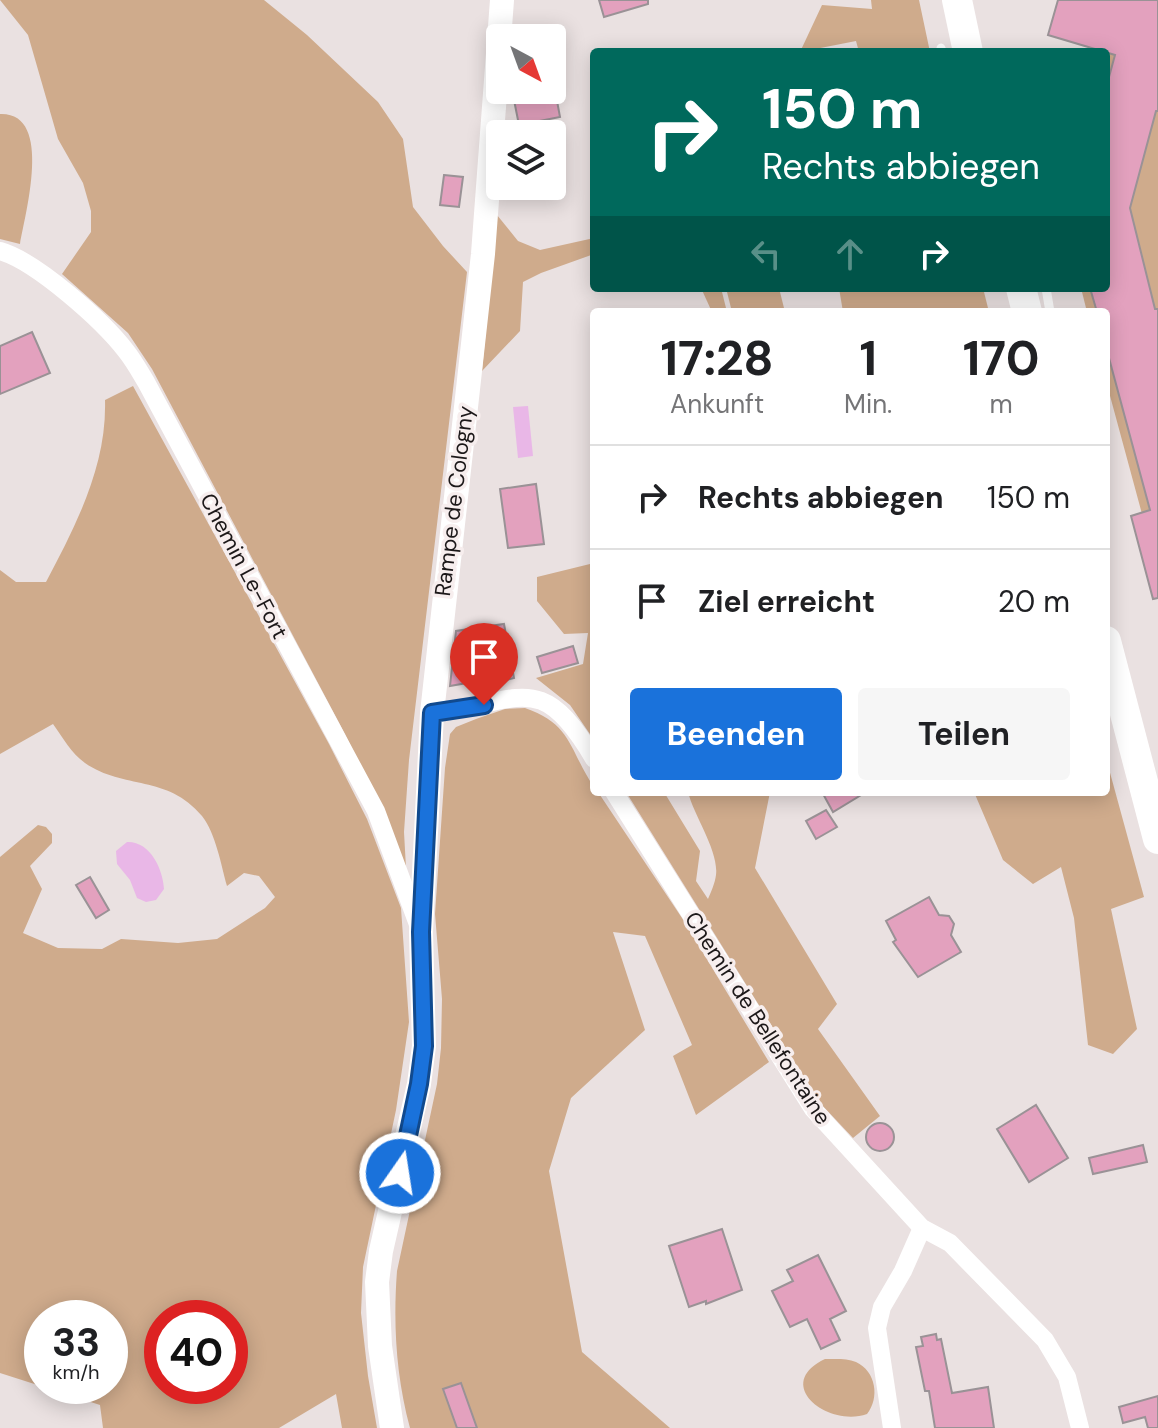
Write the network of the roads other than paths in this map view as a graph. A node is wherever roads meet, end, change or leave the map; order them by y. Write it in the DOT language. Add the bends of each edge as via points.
graph roads {
  1 [pos="502,0"];
  2 [pos="957,0"];
  3 [pos="950,48"];
  4 [pos="0,251"];
  5 [pos="1110,656"];
  6 [pos="432,713"];
  7 [pos="590,753"];
  8 [pos="617,796"];
  9 [pos="1158,839"];
  10 [pos="421,932"];
  11 [pos="922,1228"];
  12 [pos="392,1428"];
  13 [pos="892,1428"];
  14 [pos="1080,1428"];
  1 -- 6 [label="street, Rampe de Cologny" via="483,254"];
  2 -- 3 [label="main road"];
  4 -- 10 [label="street, Chemin Le-Fort" via="29,265 84,309 126,350 146,382 376,811"];
  5 -- 9 [label="main road"];
  6 -- 7 [label="street" via="538,698 565,715"];
  6 -- 10 [label="street, Rampe de Cologny"];
  8 -- 11 [label="street, Chemin de Bellefontaine" via="813,1109"];
  10 -- 12 [label="street, Rampe de Cologny" via="424,1046 377,1282"];
  11 -- 13 [label="street" via="882,1307 877,1328"];
  11 -- 14 [label="street, Chemin de Bellefontaine" via="950,1243 1045,1340 1067,1377"];
}
